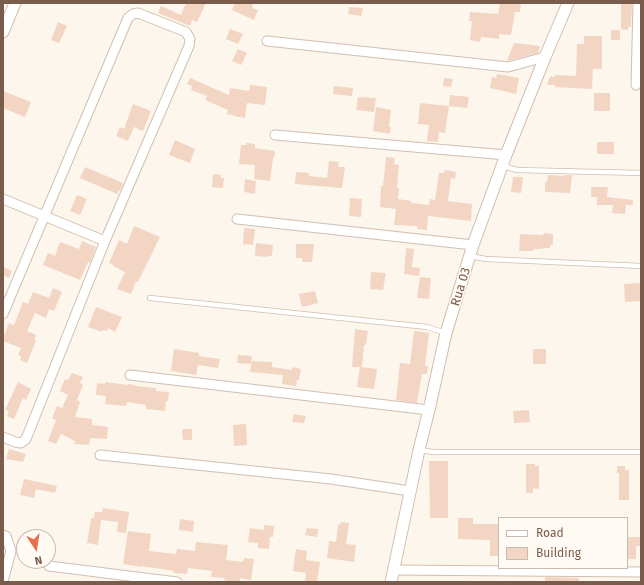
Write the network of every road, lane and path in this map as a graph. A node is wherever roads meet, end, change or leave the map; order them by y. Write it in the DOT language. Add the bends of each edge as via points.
graph roads {
  1 [pos="15,3"];
  2 [pos="568,3"];
  3 [pos="638,3"];
  4 [pos="3,32"];
  5 [pos="267,41"];
  6 [pos="545,57"];
  7 [pos="636,85"];
  8 [pos="275,135"];
  9 [pos="504,160"];
  10 [pos="641,173"];
  11 [pos="3,199"];
  12 [pos="44,216"];
  13 [pos="237,219"];
  14 [pos="105,241"];
  15 [pos="472,250"];
  16 [pos="641,266"];
  17 [pos="150,298"];
  18 [pos="3,314"];
  19 [pos="446,333"];
  20 [pos="130,376"];
  21 [pos="429,410"];
  22 [pos="3,437"];
  23 [pos="419,450"];
  24 [pos="641,452"];
  25 [pos="100,455"];
  26 [pos="410,491"];
  27 [pos="3,535"];
  28 [pos="56,567"];
  29 [pos="393,570"];
  30 [pos="641,572"];
  31 [pos="3,582"];
  32 [pos="177,582"];
  33 [pos="391,582"];
  1 -- 4 [label="street"];
  2 -- 6 [label="street, Rua 03"];
  3 -- 7 [label="street"];
  5 -- 6 [label="street" via="508,68"];
  6 -- 9 [label="street, Rua 03"];
  8 -- 9 [label="street"];
  9 -- 10 [label="lane" via="517,170"];
  9 -- 15 [label="street, Rua 03"];
  11 -- 12 [label="street"];
  12 -- 14 [label="street"];
  12 -- 14 [label="street" via="128,18 138,13 186,32 190,39 189,46"];
  12 -- 18 [label="street"];
  13 -- 15 [label="street"];
  14 -- 22 [label="street" via="26,439 22,443"];
  15 -- 16 [label="lane" via="486,259"];
  15 -- 19 [label="street, Rua 03"];
  17 -- 19 [label="lane" via="427,327"];
  19 -- 21 [label="street, Rua 03"];
  20 -- 21 [label="street"];
  21 -- 23 [label="street, Rua 03"];
  23 -- 24 [label="lane"];
  23 -- 26 [label="street, Rua 03"];
  25 -- 26 [label="street" via="331,479"];
  26 -- 29 [label="street, Rua 03"];
  27 -- 31 [label="street" via="6,536 11,551"];
  28 -- 32 [label="street"];
  29 -- 30 [label="street"];
  29 -- 33 [label="street, Rua 03"];
}
